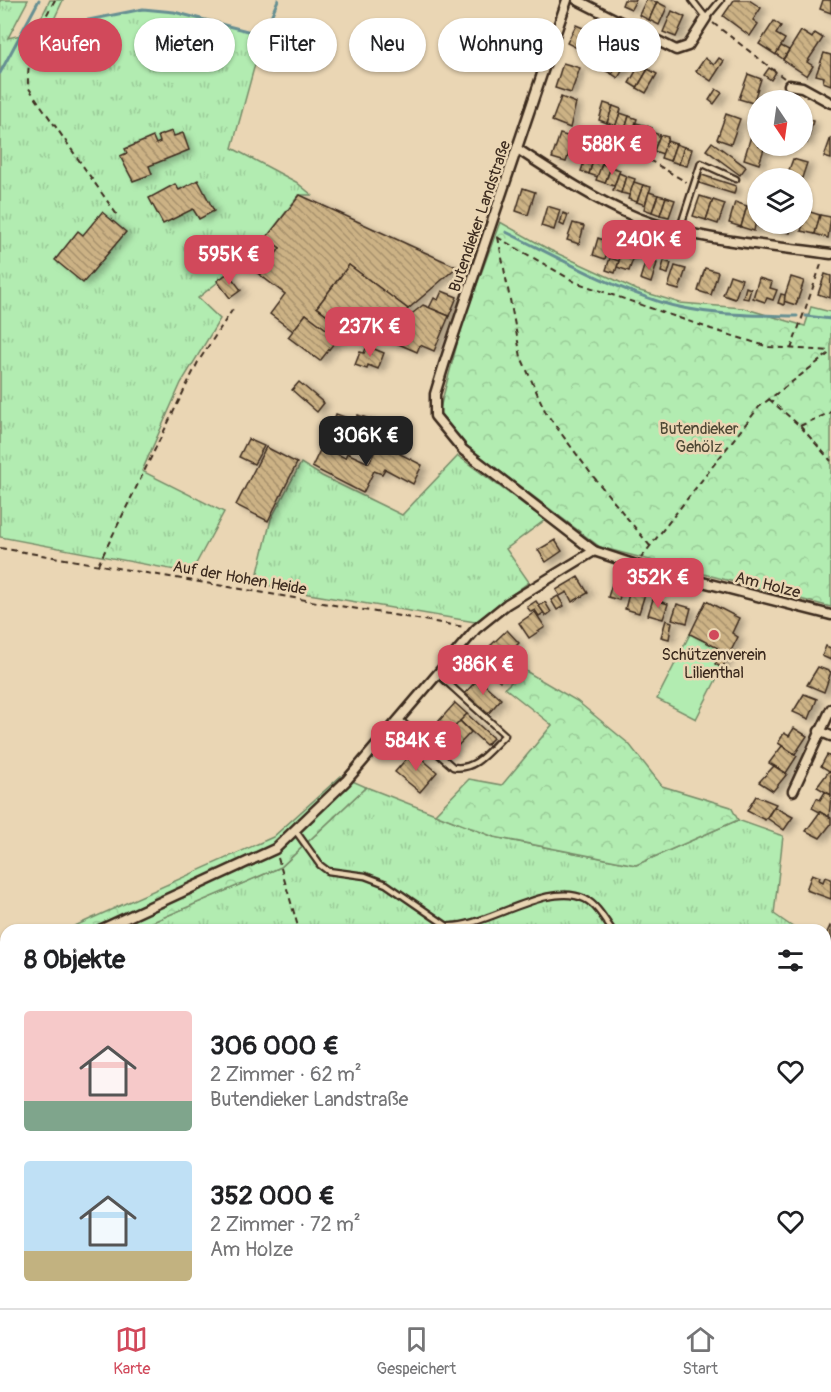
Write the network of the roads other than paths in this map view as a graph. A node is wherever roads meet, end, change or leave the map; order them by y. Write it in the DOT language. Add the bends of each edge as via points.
graph roads {
  1 [pos="567,0"];
  2 [pos="577,0"];
  3 [pos="692,0"];
  4 [pos="721,0"];
  5 [pos="706,18"];
  6 [pos="789,85"];
  7 [pos="831,103"];
  8 [pos="519,150"];
  9 [pos="736,179"];
  10 [pos="678,231"];
  11 [pos="828,254"];
  12 [pos="594,550"];
  13 [pos="831,615"];
  14 [pos="439,675"];
  15 [pos="831,708"];
  16 [pos="400,720"];
  17 [pos="819,731"];
  18 [pos="831,736"];
  19 [pos="793,791"];
  20 [pos="295,831"];
  21 [pos="113,924"];
  22 [pos="444,924"];
  23 [pos="466,924"];
  24 [pos="607,924"];
  1 -- 8 [label="street, Butendieker Landstraße"];
  2 -- 5 [label="street" via="676,50 688,46"];
  3 -- 5 [label="lane"];
  4 -- 5 [label="lane"];
  6 -- 7 [label="street" via="802,87"];
  8 -- 10 [label="street" via="597,200"];
  8 -- 12 [label="street, Butendieker Landstraße" via="435,394 435,416 463,450"];
  9 -- 10 [label="lane" via="701,163"];
  10 -- 11 [label="street"];
  12 -- 13 [label="street, Am Holze" via="636,565"];
  12 -- 14 [label="street" via="507,604 476,629"];
  14 -- 16 [label="street"];
  14 -- 16 [label="lane" via="505,735 476,764 463,769 453,767"];
  15 -- 17 [label="street"];
  16 -- 20 [label="street"];
  17 -- 18 [label="street"];
  17 -- 19 [label="street"];
  20 -- 21 [label="street" via="275,849"];
  20 -- 22 [label="lane" via="328,871 365,876 386,884"];
  23 -- 24 [label="lane" via="565,894 590,903"];
}
